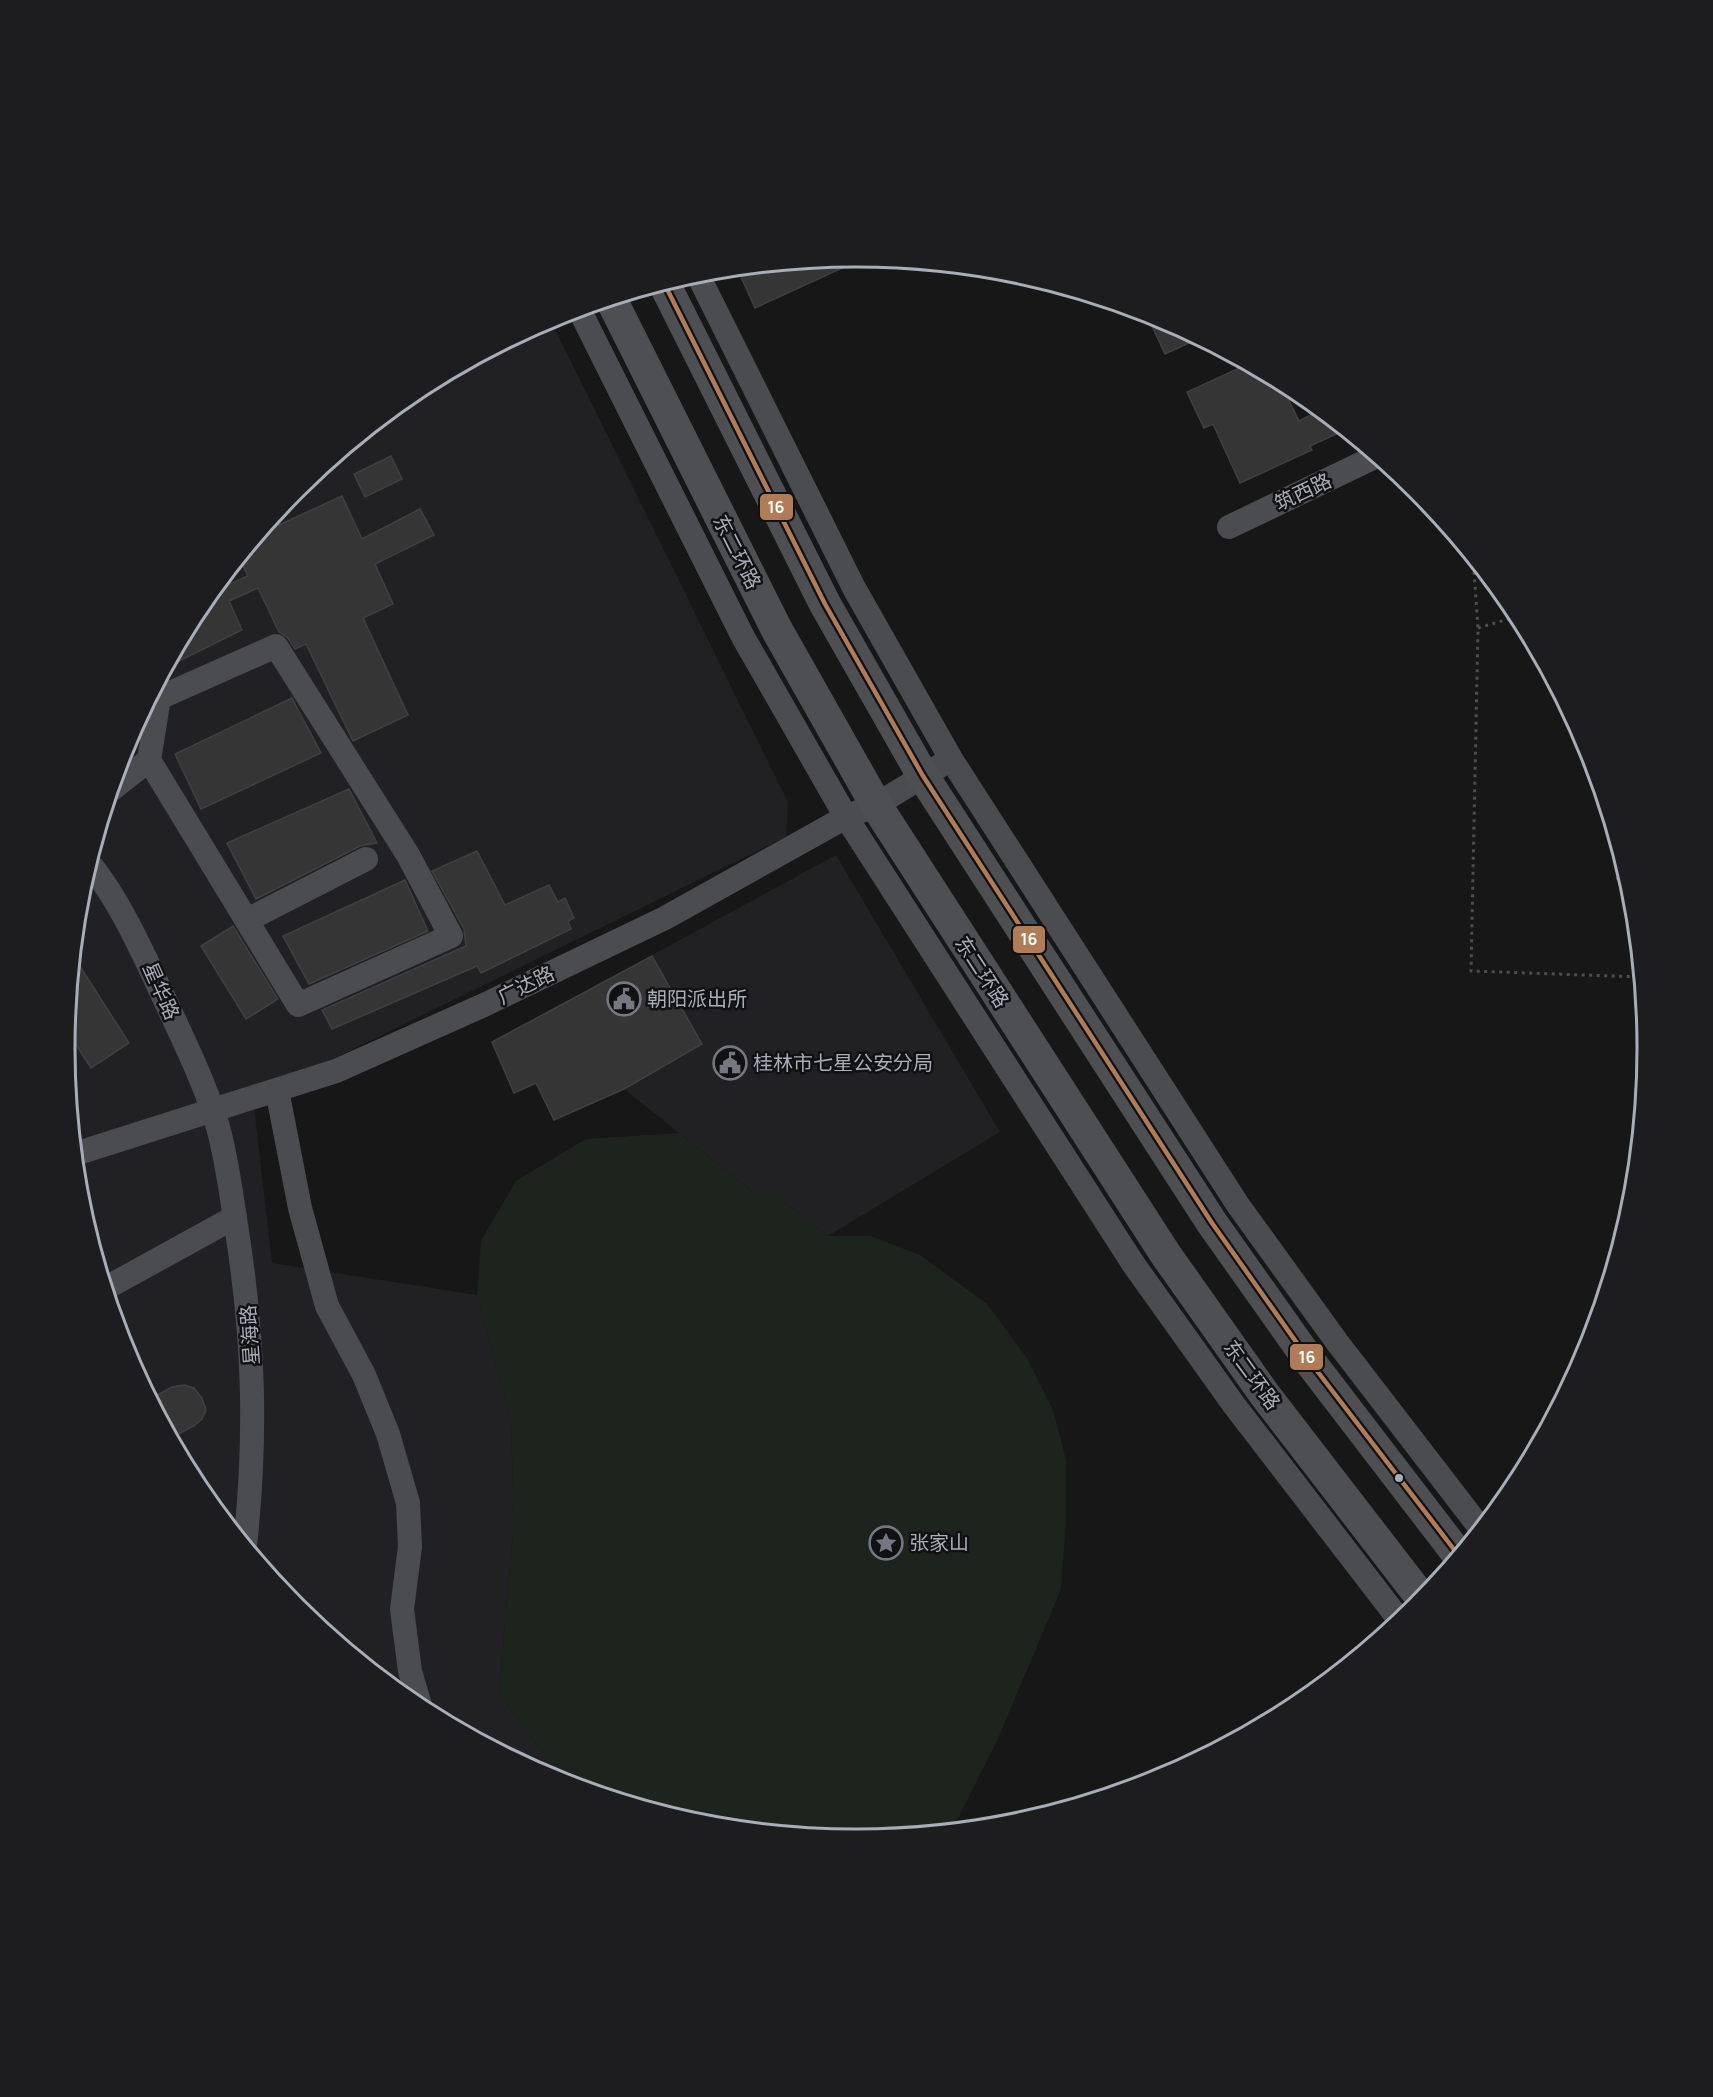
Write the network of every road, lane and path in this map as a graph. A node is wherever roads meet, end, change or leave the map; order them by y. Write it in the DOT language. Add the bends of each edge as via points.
graph roads {
  1 [pos="702,283"];
  2 [pos="668,291"];
  3 [pos="614,305"];
  4 [pos="583,316"];
  5 [pos="1370,459"];
  6 [pos="1229,527"];
  7 [pos="1474,569"];
  8 [pos="1509,619"];
  9 [pos="1478,628"];
  10 [pos="159,697"];
  11 [pos="152,710"];
  12 [pos="951,759"];
  13 [pos="150,760"];
  14 [pos="923,776"];
  15 [pos="123,779"];
  16 [pos="876,804"];
  17 [pos="846,817"];
  18 [pos="366,859"];
  19 [pos="95,873"];
  20 [pos="1617,878"];
  21 [pos="1621,887"];
  22 [pos="247,920"];
  23 [pos="1634,977"];
  24 [pos="277,1090"];
  25 [pos="214,1119"];
  26 [pos="82,1153"];
  27 [pos="235,1217"];
  28 [pos="112,1285"];
  29 [pos="1477,1524"];
  30 [pos="246,1536"];
  31 [pos="1455,1551"];
  32 [pos="1418,1592"];
  33 [pos="1395,1614"];
  34 [pos="417,1694"];
  1 -- 12 [label="street" via="854,588"];
  2 -- 14 [label="main road" via="825,604"];
  3 -- 16 [label="main road, 东二环路" via="777,630"];
  4 -- 17 [label="street" via="743,637"];
  5 -- 6 [label="street, 筑西路"];
  7 -- 9 [label="path"];
  8 -- 9 [label="path"];
  9 -- 23 [label="path" via="1471,971"];
  10 -- 22 [label="street" via="276,646 408,855 451,936 298,1005"];
  11 -- 13 [label="street"];
  12 -- 14 [label="street, 广达路"];
  12 -- 29 [label="street" via="1238,1205 1336,1342"];
  13 -- 15 [label="street"];
  13 -- 22 [label="street"];
  14 -- 16 [label="street, 广达路"];
  14 -- 31 [label="main road" via="1212,1223 1311,1363"];
  16 -- 17 [label="street, 广达路"];
  16 -- 32 [label="main road, 东二环路" via="1166,1255 1265,1395"];
  17 -- 24 [label="street, 广达路" via="665,918 336,1071"];
  17 -- 33 [label="street" via="1134,1265 1234,1405"];
  18 -- 22 [label="street"];
  19 -- 25 [label="street, 星华路" via="144,953"];
  20 -- 21 [label="path"];
  24 -- 25 [label="street, 广达路"];
  24 -- 34 [label="street" via="300,1208 327,1306 364,1375 388,1434 408,1503 410,1547 402,1609"];
  25 -- 26 [label="street, 广达路"];
  25 -- 27 [label="street, 星海路"];
  27 -- 28 [label="street"];
  27 -- 30 [label="street, 星海路" via="246,1290 254,1394 253,1473"];
}
